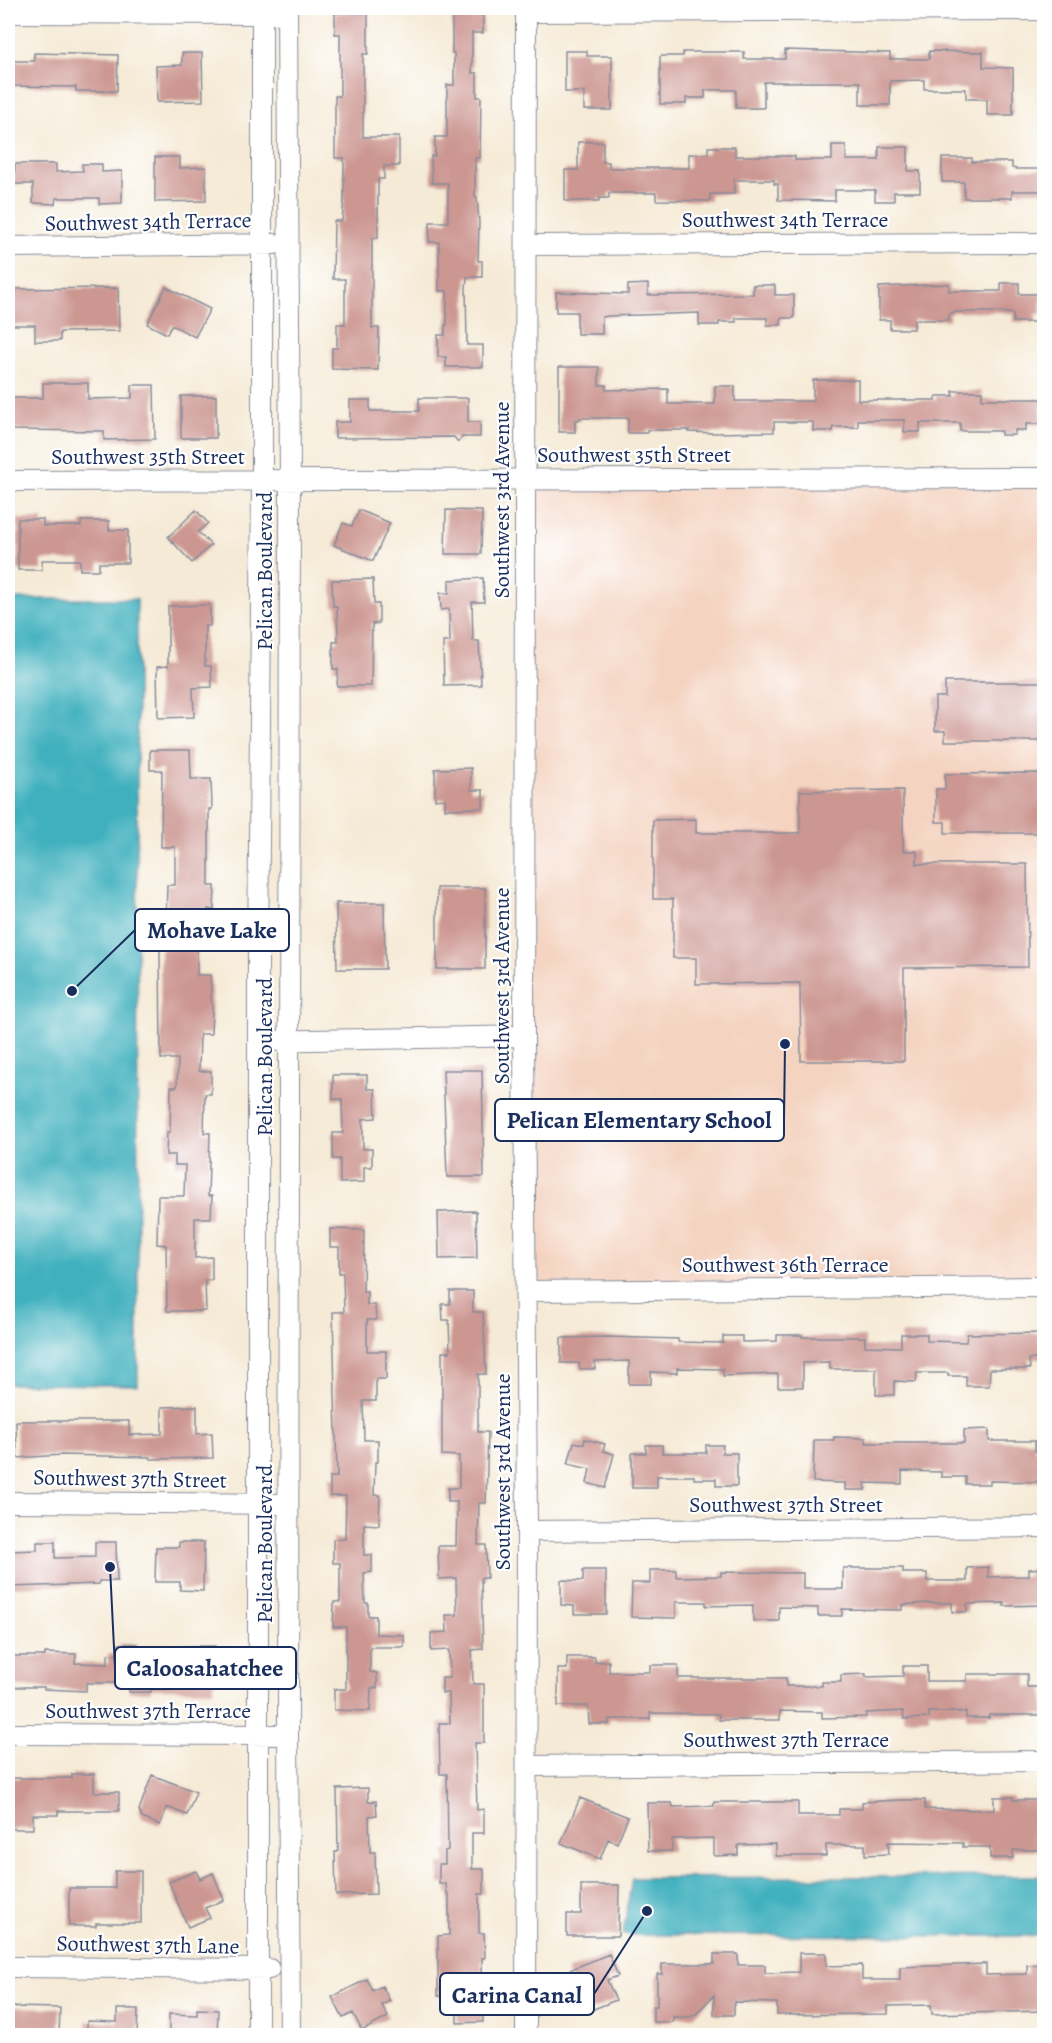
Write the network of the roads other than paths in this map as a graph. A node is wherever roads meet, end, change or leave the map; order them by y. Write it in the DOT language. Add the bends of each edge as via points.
graph roads {
  1 [pos="287,10"];
  2 [pos="526,10"];
  3 [pos="1044,10"];
  4 [pos="262,11"];
  5 [pos="8,13"];
  6 [pos="1044,243"];
  7 [pos="262,244"];
  8 [pos="288,244"];
  9 [pos="527,245"];
  10 [pos="8,247"];
  11 [pos="1044,478"];
  12 [pos="290,479"];
  13 [pos="525,479"];
  14 [pos="262,480"];
  15 [pos="8,481"];
  16 [pos="524,1036"];
  17 [pos="289,1040"];
  18 [pos="258,1041"];
  19 [pos="1044,1287"];
  20 [pos="526,1291"];
  21 [pos="8,1502"];
  22 [pos="258,1504"];
  23 [pos="288,1504"];
  24 [pos="1044,1527"];
  25 [pos="527,1531"];
  26 [pos="8,1734"];
  27 [pos="288,1735"];
  28 [pos="257,1736"];
  29 [pos="1044,1761"];
  30 [pos="527,1766"];
  31 [pos="8,1967"];
  32 [pos="288,1969"];
  33 [pos="258,1970"];
  34 [pos="258,2036"];
  35 [pos="290,2036"];
  36 [pos="526,2036"];
  1 -- 4 [label="street"];
  1 -- 8 [label="street, Pelican Boulevard"];
  2 -- 3 [label="street"];
  2 -- 9 [label="street, Southwest 3rd Avenue"];
  4 -- 5 [label="street"];
  4 -- 7 [label="street, Pelican Boulevard"];
  6 -- 9 [label="street, Southwest 34th Terrace"];
  7 -- 8 [label="street, Southwest 34th Terrace"];
  7 -- 10 [label="street, Southwest 34th Terrace"];
  7 -- 14 [label="street, Pelican Boulevard"];
  8 -- 12 [label="street, Pelican Boulevard"];
  9 -- 13 [label="street, Southwest 3rd Avenue"];
  11 -- 13 [label="street, Southwest 35th Street"];
  12 -- 13 [label="street, Southwest 35th Street"];
  12 -- 14 [label="street, Southwest 35th Street"];
  12 -- 17 [label="street, Pelican Boulevard"];
  13 -- 16 [label="street, Southwest 3rd Avenue"];
  14 -- 15 [label="street, Southwest 35th Street"];
  14 -- 18 [label="street, Pelican Boulevard"];
  16 -- 17 [label="street"];
  16 -- 20 [label="street, Southwest 3rd Avenue"];
  17 -- 18 [label="street"];
  17 -- 23 [label="street, Pelican Boulevard"];
  18 -- 22 [label="street, Pelican Boulevard"];
  19 -- 20 [label="street, Southwest 36th Terrace"];
  20 -- 25 [label="street, Southwest 3rd Avenue"];
  21 -- 22 [label="street, Southwest 37th Street"];
  22 -- 23 [label="street, Southwest 37th Street"];
  22 -- 28 [label="street, Pelican Boulevard"];
  23 -- 27 [label="street, Pelican Boulevard"];
  24 -- 25 [label="street, Southwest 37th Street"];
  25 -- 30 [label="street, Southwest 3rd Avenue"];
  26 -- 28 [label="street, Southwest 37th Terrace"];
  27 -- 28 [label="street, Southwest 37th Terrace"];
  27 -- 32 [label="street, Pelican Boulevard"];
  28 -- 33 [label="street, Pelican Boulevard"];
  29 -- 30 [label="street, Southwest 37th Terrace"];
  30 -- 36 [label="street, Southwest 3rd Avenue"];
  31 -- 33 [label="street, Southwest 37th Lane"];
  32 -- 33 [label="street, Southwest 37th Lane"];
  32 -- 35 [label="street, Pelican Boulevard"];
  33 -- 34 [label="street, Pelican Boulevard"];
}
